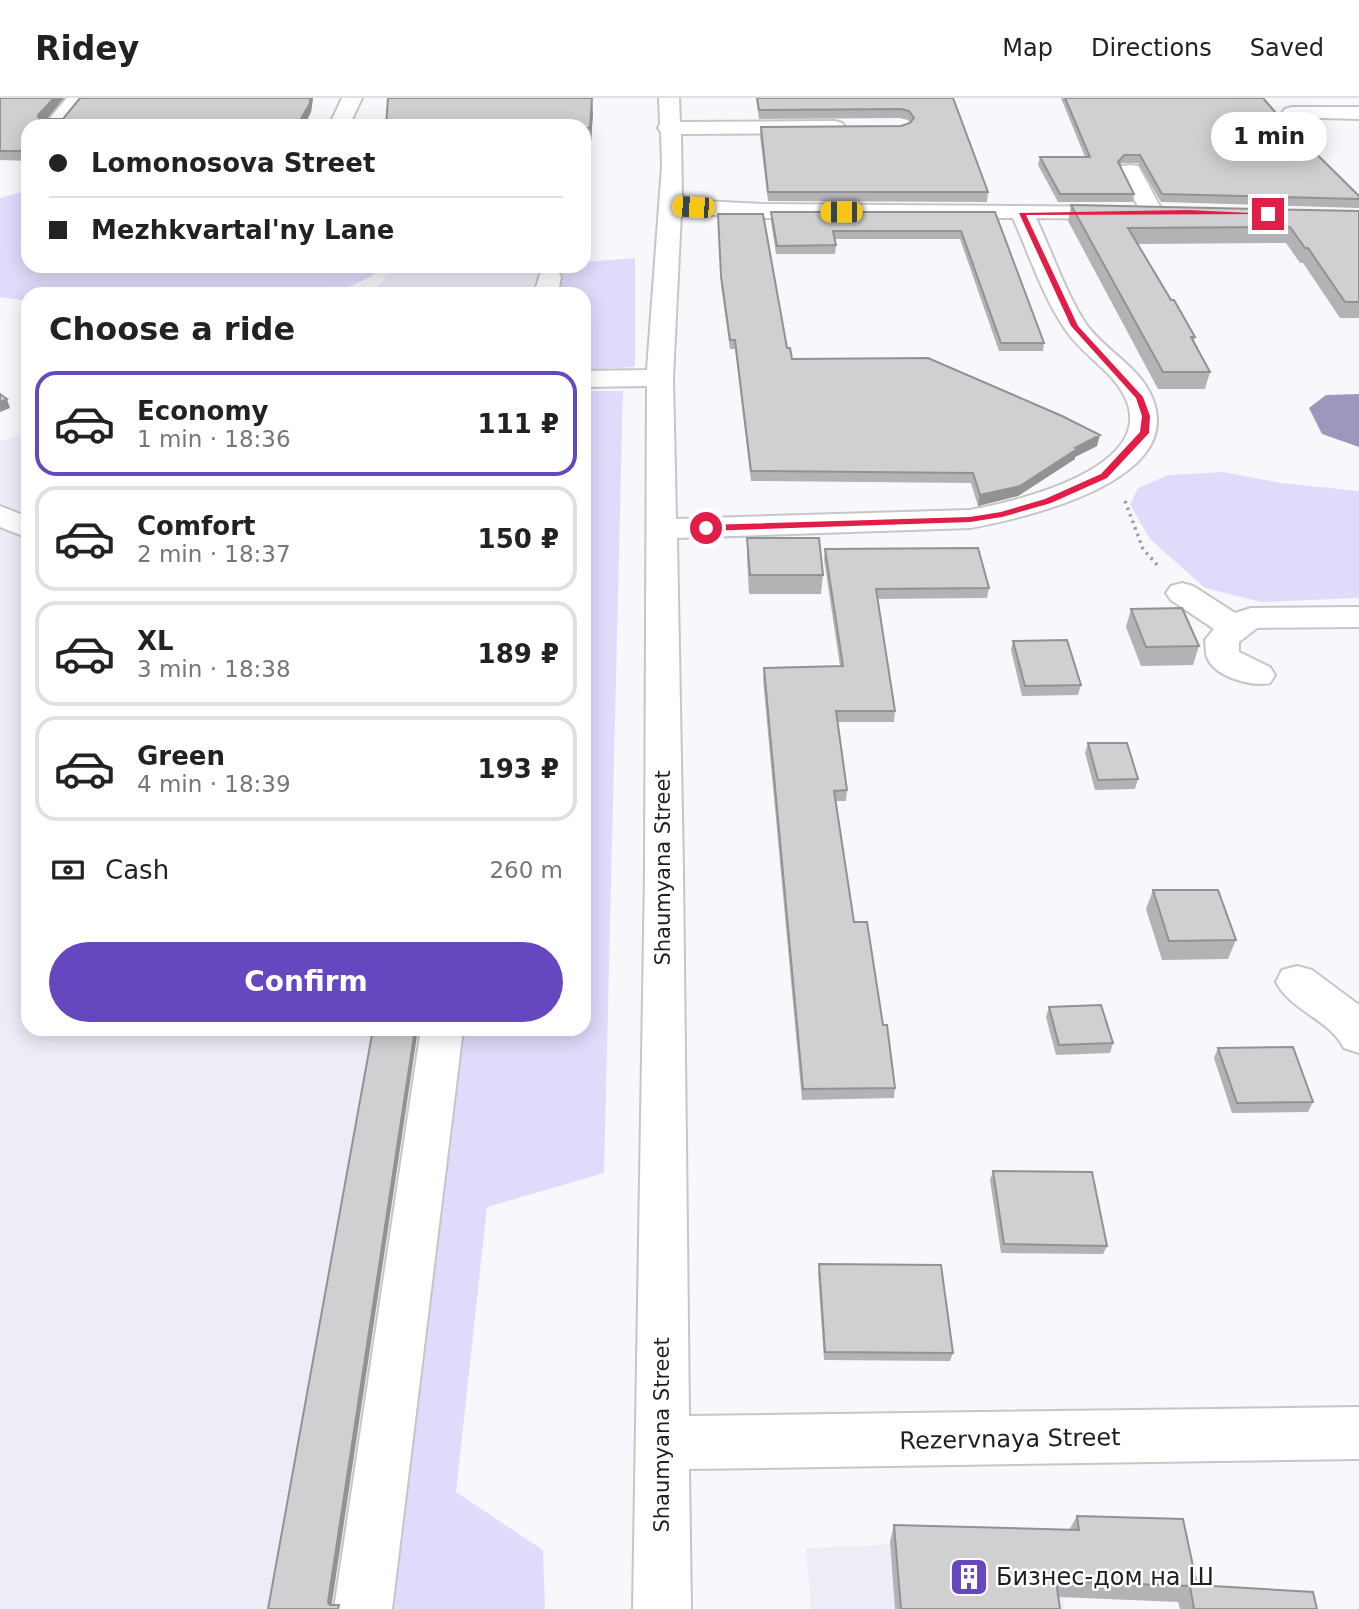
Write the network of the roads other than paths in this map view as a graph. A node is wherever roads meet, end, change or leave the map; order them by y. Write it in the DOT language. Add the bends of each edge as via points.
graph roads {
  1 [pos="78,98"];
  2 [pos="352,98"];
  3 [pos="669,113"];
  4 [pos="1292,113"];
  5 [pos="1359,113"];
  6 [pos="59,119"];
  7 [pos="342,119"];
  8 [pos="859,127"];
  9 [pos="1129,171"];
  10 [pos="670,206"];
  11 [pos="1152,212"];
  12 [pos="1176,212"];
  13 [pos="1022,213"];
  14 [pos="660,378"];
  15 [pos="591,379"];
  16 [pos="0,515"];
  17 [pos="21,526"];
  18 [pos="660,529"];
  19 [pos="1182,593"];
  20 [pos="1359,617"];
  21 [pos="1234,627"];
  22 [pos="1258,675"];
  23 [pos="1297,982"];
  24 [pos="441,1036"];
  25 [pos="1359,1036"];
  26 [pos="1359,1433"];
  27 [pos="662,1443"];
  28 [pos="363,1609"];
  29 [pos="662,1609"];
  1 -- 6 [label="street"];
  2 -- 7 [label="street"];
  3 -- 8 [label="street, Shaumyana Street"];
  3 -- 10 [label="street, Shaumyana Street"];
  4 -- 5 [label="street"];
  9 -- 11 [label="street"];
  10 -- 13 [label="street"];
  10 -- 14 [label="street, Shaumyana Street"];
  11 -- 12 [label="street"];
  11 -- 13 [label="street"];
  13 -- 18 [label="street" via="1074,326 1134,390 1146,416 1144,433 1104,476 1048,501 970,519"];
  14 -- 15 [label="street"];
  14 -- 18 [label="street, Shaumyana Street"];
  16 -- 17 [label="street"];
  18 -- 27 [label="street, Shaumyana Street"];
  19 -- 21 [label="street"];
  20 -- 21 [label="street" via="1251,618"];
  21 -- 22 [label="street" via="1222,640 1223,656"];
  23 -- 25 [label="street" via="1354,1024"];
  24 -- 28 [label="street"];
  26 -- 27 [label="street, Rezervnaya Street"];
  27 -- 29 [label="street, Shaumyana Street"];
}
